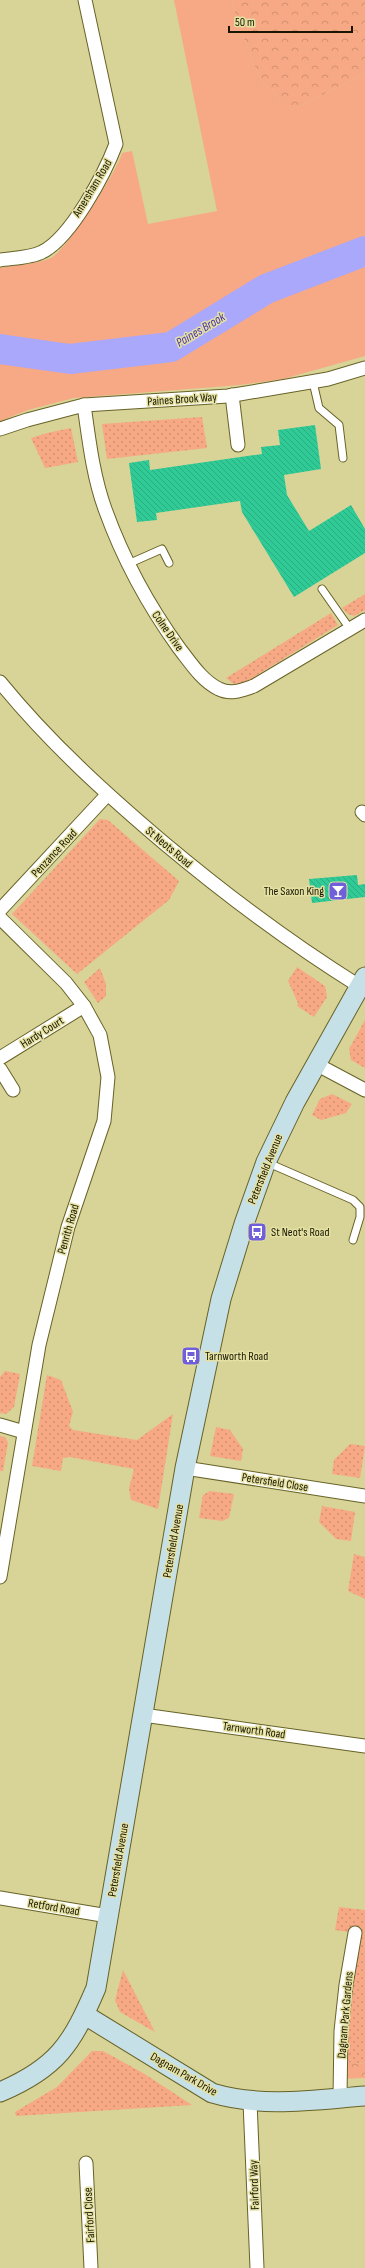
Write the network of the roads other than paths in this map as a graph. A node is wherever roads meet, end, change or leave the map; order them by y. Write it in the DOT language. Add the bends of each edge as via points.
graph roads {
  1 [pos="85,0"];
  2 [pos="0,260"];
  3 [pos="365,368"];
  4 [pos="313,382"];
  5 [pos="232,395"];
  6 [pos="84,405"];
  7 [pos="0,430"];
  8 [pos="238,445"];
  9 [pos="343,458"];
  10 [pos="169,563"];
  11 [pos="128,564"];
  12 [pos="322,589"];
  13 [pos="365,620"];
  14 [pos="350,629"];
  15 [pos="0,682"];
  16 [pos="107,795"];
  17 [pos="0,910"];
  18 [pos="0,918"];
  19 [pos="362,981"];
  20 [pos="84,1006"];
  21 [pos="0,1058"];
  22 [pos="316,1064"];
  23 [pos="0,1069"];
  24 [pos="13,1090"];
  25 [pos="365,1090"];
  26 [pos="266,1162"];
  27 [pos="353,1240"];
  28 [pos="0,1425"];
  29 [pos="24,1432"];
  30 [pos="185,1468"];
  31 [pos="365,1496"];
  32 [pos="0,1577"];
  33 [pos="143,1714"];
  34 [pos="365,1746"];
  35 [pos="0,1898"];
  36 [pos="108,1916"];
  37 [pos="356,1933"];
  38 [pos="85,2015"];
  39 [pos="0,2092"];
  40 [pos="365,2096"];
  41 [pos="340,2098"];
  42 [pos="250,2102"];
  43 [pos="86,2163"];
  44 [pos="91,2268"];
  45 [pos="257,2268"];
  1 -- 2 [label="street, Amersham Road" via="116,144 108,165 81,210 57,242 42,253"];
  3 -- 4 [label="street, Paines Brook Way"];
  4 -- 5 [label="street, Paines Brook Way"];
  4 -- 9 [label="lane" via="319,408 339,425"];
  5 -- 6 [label="street, Paines Brook Way"];
  5 -- 8 [label="street"];
  6 -- 7 [label="street, Paines Brook Way"];
  6 -- 11 [label="street, Colne Drive" via="92,460 105,508"];
  10 -- 11 [label="lane" via="162,549"];
  11 -- 14 [label="street, Colne Drive" via="155,615 190,662 203,677 226,692 236,692 254,686"];
  12 -- 14 [label="lane"];
  13 -- 14 [label="street, Colne Drive"];
  15 -- 16 [label="street, St Neots Road" via="50,739"];
  16 -- 17 [label="street, Penzance Road"];
  16 -- 19 [label="street, St Neots Road" via="212,884 285,937"];
  18 -- 20 [label="street, Penrith Road" via="66,983"];
  19 -- 22 [label="street, Petersfield Avenue"];
  20 -- 21 [label="street, Hardy Court"];
  20 -- 29 [label="street, Penrith Road" via="100,1035 108,1077 104,1121 77,1198 59,1262 39,1345"];
  22 -- 25 [label="street"];
  22 -- 26 [label="street, Petersfield Avenue"];
  23 -- 24 [label="street"];
  26 -- 27 [label="lane" via="353,1200 360,1207"];
  26 -- 30 [label="street, Petersfield Avenue" via="221,1299"];
  28 -- 29 [label="street"];
  29 -- 32 [label="street, Penrith Road"];
  30 -- 31 [label="street, Petersfield Close"];
  30 -- 33 [label="street, Petersfield Avenue"];
  33 -- 34 [label="street, Tarnworth Road"];
  33 -- 36 [label="street, Petersfield Avenue"];
  35 -- 36 [label="street, Retford Road"];
  36 -- 38 [label="street, Petersfield Avenue" via="96,1988"];
  37 -- 41 [label="street, Dagnam Park Gardens" via="346,1985 341,2031"];
  38 -- 39 [label="street, Petersfield Avenue" via="62,2053 28,2080"];
  38 -- 42 [label="street, Dagnam Park Drive" via="212,2093"];
  40 -- 41 [label="street, Dagnam Park Drive"];
  41 -- 42 [label="street, Dagnam Park Drive"];
  42 -- 45 [label="street, Fairford Way"];
  43 -- 44 [label="street, Fairford Close"];
}
